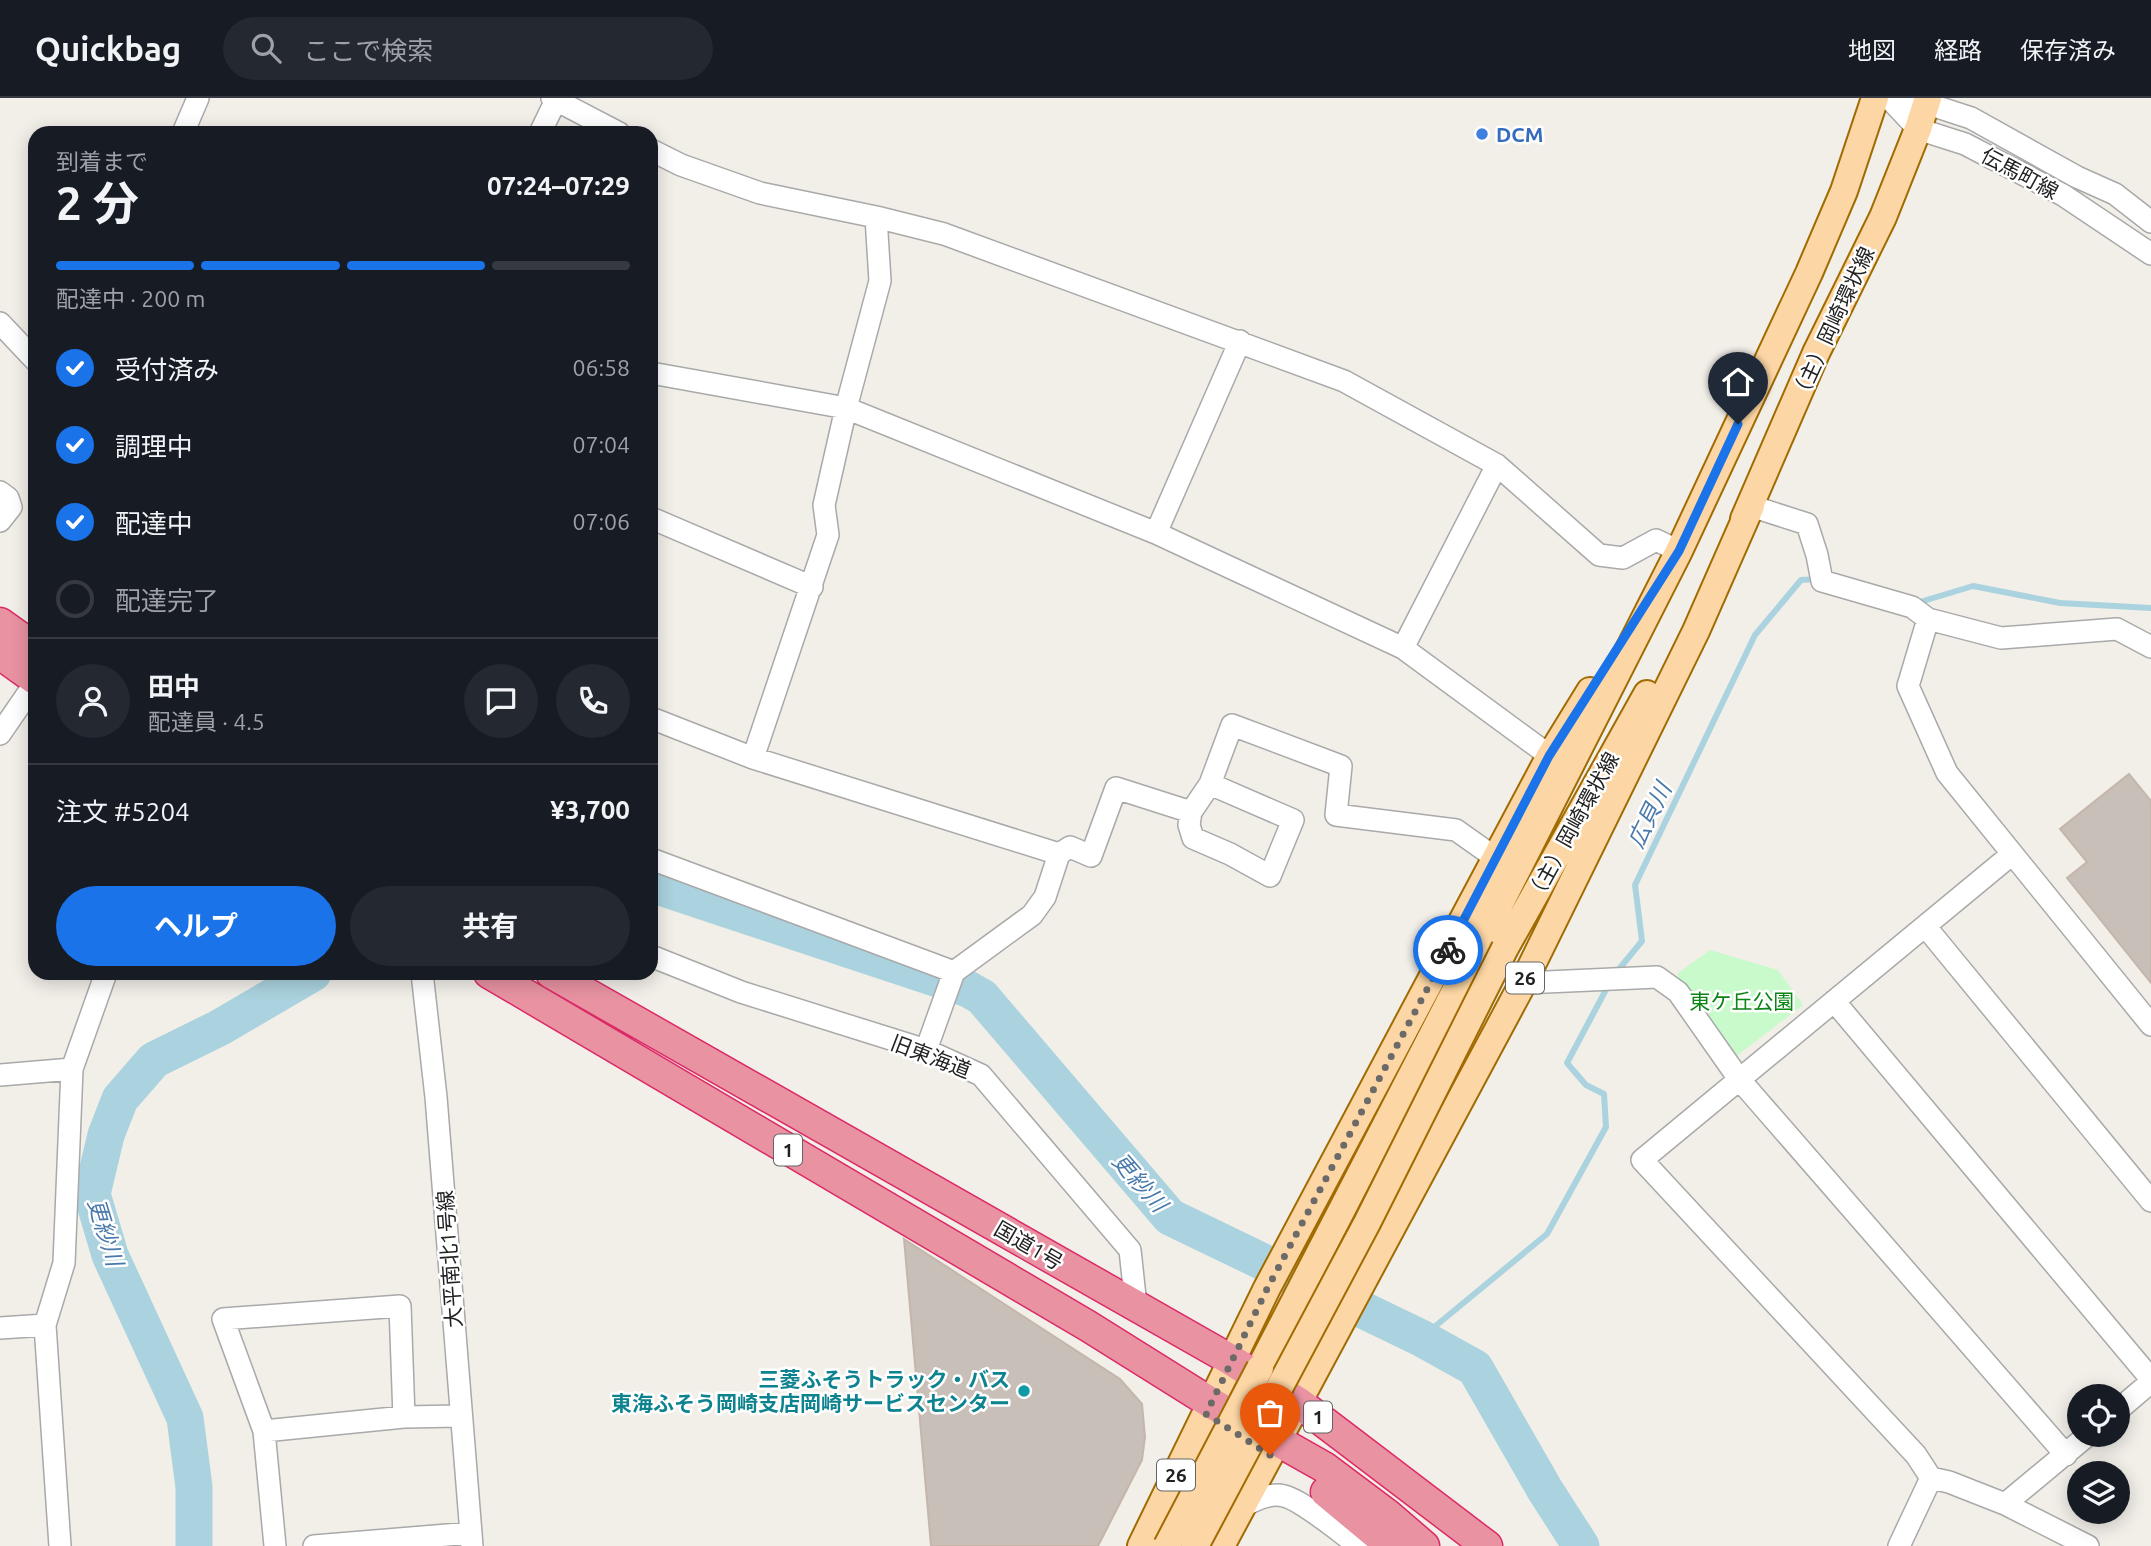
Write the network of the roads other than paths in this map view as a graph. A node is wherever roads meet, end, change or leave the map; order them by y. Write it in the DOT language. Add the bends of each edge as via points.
graph roads {
  1 [pos="198,98"];
  2 [pos="1875,98"];
  3 [pos="1889,98"];
  4 [pos="555,99"];
  5 [pos="1921,100"];
  6 [pos="186,126"];
  7 [pos="543,126"];
  8 [pos="606,126"];
  9 [pos="1918,129"];
  10 [pos="658,154"];
  11 [pos="876,217"];
  12 [pos="2151,222"];
  13 [pos="2151,254"];
  14 [pos="0,323"];
  15 [pos="1240,341"];
  16 [pos="28,353"];
  17 [pos="658,374"];
  18 [pos="846,408"];
  19 [pos="1497,465"];
  20 [pos="0,492"];
  21 [pos="1751,506"];
  22 [pos="0,521"];
  23 [pos="658,521"];
  24 [pos="1156,533"];
  25 [pos="1679,551"];
  26 [pos="812,587"];
  27 [pos="1928,619"];
  28 [pos="0,623"];
  29 [pos="28,643"];
  30 [pos="2151,647"];
  31 [pos="1403,648"];
  32 [pos="0,654"];
  33 [pos="28,676"];
  34 [pos="28,692"];
  35 [pos="658,721"];
  36 [pos="0,734"];
  37 [pos="1549,756"];
  38 [pos="753,758"];
  39 [pos="1210,784"];
  40 [pos="1191,812"];
  41 [pos="1059,854"];
  42 [pos="2011,855"];
  43 [pos="1497,859"];
  44 [pos="658,862"];
  45 [pos="1925,926"];
  46 [pos="1494,943"];
  47 [pos="658,960"];
  48 [pos="954,972"];
  49 [pos="104,980"];
  50 [pos="423,980"];
  51 [pos="503,980"];
  52 [pos="563,980"];
  53 [pos="1523,982"];
  54 [pos="1833,1001"];
  55 [pos="2151,1025"];
  56 [pos="926,1050"];
  57 [pos="72,1069"];
  58 [pos="0,1075"];
  59 [pos="1739,1079"];
  60 [pos="2151,1201"];
  61 [pos="1136,1306"];
  62 [pos="45,1325"];
  63 [pos="0,1328"];
  64 [pos="1231,1360"];
  65 [pos="2148,1388"];
  66 [pos="2130,1401"];
  67 [pos="1299,1403"];
  68 [pos="1209,1409"];
  69 [pos="460,1416"];
  70 [pos="404,1417"];
  71 [pos="264,1431"];
  72 [pos="1274,1447"];
  73 [pos="2075,1447"];
  74 [pos="2066,1455"];
  75 [pos="1931,1478"];
  76 [pos="2006,1504"];
  77 [pos="1241,1507"];
  78 [pos="472,1540"];
  79 [pos="60,1546"];
  80 [pos="275,1546"];
  81 [pos="314,1546"];
  82 [pos="1141,1546"];
  83 [pos="1167,1546"];
  84 [pos="1195,1546"];
  85 [pos="1221,1546"];
  86 [pos="1359,1546"];
  87 [pos="1391,1546"];
  88 [pos="1424,1546"];
  89 [pos="1487,1546"];
  90 [pos="1899,1546"];
  91 [pos="2088,1546"];
  1 -- 6 [label="street"];
  2 -- 25 [label="main road, （主）岡崎環状線 / 26" via="1844,191 1809,273"];
  3 -- 9 [label="street, 伝馬町線"];
  4 -- 7 [label="street"];
  4 -- 8 [label="street"];
  5 -- 9 [label="main road, （主）岡崎環状線 / 26"];
  5 -- 12 [label="street, 伝馬町線" via="1971,118 2115,194"];
  9 -- 13 [label="street, 伝馬町線" via="1965,144 2063,195"];
  9 -- 21 [label="main road, （主）岡崎環状線 / 26" via="1883,217 1816,353"];
  10 -- 11 [label="street" via="760,193"];
  11 -- 15 [label="street" via="944,234"];
  11 -- 18 [label="street" via="880,281"];
  14 -- 16 [label="street"];
  15 -- 19 [label="street" via="1344,381"];
  15 -- 24 [label="street"];
  17 -- 18 [label="street"];
  18 -- 24 [label="street"];
  18 -- 26 [label="street" via="824,505 828,535"];
  19 -- 25 [label="street" via="1599,555 1623,558 1656,540"];
  19 -- 31 [label="street"];
  20 -- 22 [label="street" via="11,507"];
  21 -- 27 [label="street" via="1807,524 1822,581 1912,607"];
  21 -- 46 [label="main road, （主）岡崎環状線 / 26"];
  21 -- 53 [label="main road, 26" via="1696,631"];
  23 -- 26 [label="street"];
  24 -- 31 [label="street"];
  25 -- 37 [label="main road, 26"];
  25 -- 46 [label="main road, （主）岡崎環状線 / 26"];
  26 -- 38 [label="street"];
  27 -- 30 [label="street" via="2001,638 2118,629"];
  27 -- 42 [label="street" via="1908,686 1947,773"];
  28 -- 29 [label="highway"];
  31 -- 37 [label="street"];
  32 -- 33 [label="highway"];
  34 -- 36 [label="street"];
  35 -- 38 [label="street"];
  37 -- 43 [label="main road, 26"];
  38 -- 41 [label="street"];
  39 -- 40 [label="street"];
  39 -- 40 [label="street" via="1293,820 1270,876 1193,838"];
  39 -- 43 [label="street" via="1232,725 1341,766 1335,815 1457,830"];
  40 -- 41 [label="street" via="1116,788 1091,856 1070,848"];
  41 -- 48 [label="street" via="1045,897 1032,915"];
  42 -- 45 [label="street"];
  42 -- 55 [label="street"];
  43 -- 64 [label="main road, 26"];
  44 -- 48 [label="street"];
  45 -- 54 [label="street"];
  45 -- 60 [label="street"];
  46 -- 83 [label="main road, （主）岡崎環状線 / 26, bridge"];
  46 -- 84 [label="main road, （主）岡崎環状線 / 26, bridge" via="1367,1223"];
  47 -- 56 [label="street, 旧東海道" via="741,992"];
  48 -- 56 [label="street"];
  49 -- 57 [label="street"];
  50 -- 69 [label="street, 大平南北1号線"];
  51 -- 68 [label="highway, 国道1号 / 1" via="1088,1326"];
  52 -- 61 [label="highway, 国道1号 / 1"];
  53 -- 59 [label="street" via="1657,977 1678,992"];
  53 -- 67 [label="main road, 26"];
  54 -- 59 [label="street"];
  54 -- 65 [label="street"];
  56 -- 61 [label="street, 旧東海道" via="981,1075 1130,1250"];
  57 -- 58 [label="street"];
  57 -- 62 [label="street" via="64,1264"];
  59 -- 74 [label="street"];
  59 -- 75 [label="street" via="1642,1160 1916,1455"];
  61 -- 64 [label="highway, 国道1号 / 1"];
  62 -- 63 [label="street"];
  62 -- 79 [label="street"];
  64 -- 67 [label="highway, 国道1号 / 1"];
  64 -- 68 [label="main road, 26"];
  65 -- 66 [label="street"];
  67 -- 72 [label="main road, 26"];
  67 -- 89 [label="highway, 国道1号 / 1"];
  68 -- 72 [label="highway, 国道1号 / 1"];
  68 -- 82 [label="main road, 26"];
  69 -- 70 [label="street"];
  69 -- 78 [label="street, 大平南北1号線"];
  70 -- 71 [label="street"];
  70 -- 71 [label="street" via="400,1306 223,1319"];
  71 -- 80 [label="street"];
  72 -- 77 [label="main road, 26"];
  72 -- 87 [label="highway"];
  72 -- 88 [label="highway, 国道1号 / 1" via="1324,1467"];
  73 -- 74 [label="street"];
  74 -- 76 [label="street"];
  75 -- 76 [label="street"];
  75 -- 90 [label="street"];
  76 -- 91 [label="street"];
  77 -- 85 [label="main road, 26"];
  77 -- 86 [label="street" via="1266,1496 1283,1495"];
  78 -- 81 [label="street"];
}
